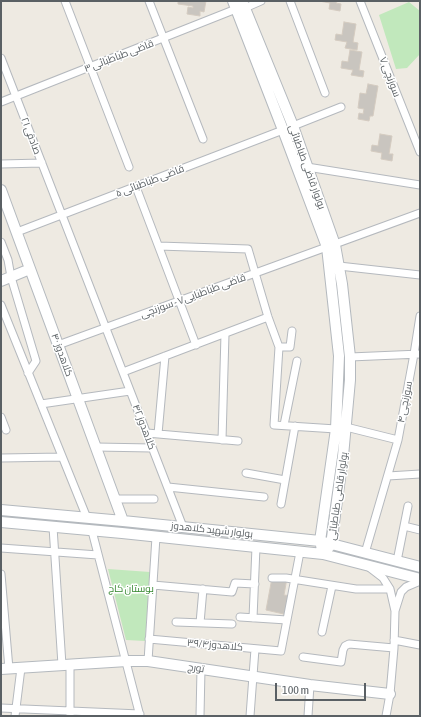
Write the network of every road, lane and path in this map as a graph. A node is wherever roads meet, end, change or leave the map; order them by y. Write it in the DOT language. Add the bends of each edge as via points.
graph roads {
  1 [pos="65,1"];
  2 [pos="149,1"];
  3 [pos="261,1"];
  4 [pos="290,1"];
  5 [pos="360,1"];
  6 [pos="239,5"];
  7 [pos="164,39"];
  8 [pos="1,58"];
  9 [pos="90,67"];
  10 [pos="326,93"];
  11 [pos="16,96"];
  12 [pos="1,102"];
  13 [pos="341,107"];
  14 [pos="288,128"];
  15 [pos="203,139"];
  16 [pos="420,152"];
  17 [pos="42,163"];
  18 [pos="1,164"];
  19 [pos="129,167"];
  20 [pos="307,167"];
  21 [pos="420,185"];
  22 [pos="136,187"];
  23 [pos="1,190"];
  24 [pos="420,213"];
  25 [pos="62,215"];
  26 [pos="17,232"];
  27 [pos="1,242"];
  28 [pos="159,246"];
  29 [pos="331,246"];
  30 [pos="339,266"];
  31 [pos="30,269"];
  32 [pos="254,274"];
  33 [pos="420,275"];
  34 [pos="11,277"];
  35 [pos="1,281"];
  36 [pos="180,301"];
  37 [pos="1,305"];
  38 [pos="420,316"];
  39 [pos="268,317"];
  40 [pos="106,327"];
  41 [pos="292,331"];
  42 [pos="225,334"];
  43 [pos="196,344"];
  44 [pos="58,345"];
  45 [pos="279,347"];
  46 [pos="417,354"];
  47 [pos="165,356"];
  48 [pos="350,357"];
  49 [pos="297,361"];
  50 [pos="123,372"];
  51 [pos="28,373"];
  52 [pos="130,391"];
  53 [pos="78,399"];
  54 [pos="41,404"];
  55 [pos="1,417"];
  56 [pos="284,425"];
  57 [pos="295,426"];
  58 [pos="341,428"];
  59 [pos="6,430"];
  60 [pos="147,433"];
  61 [pos="158,434"];
  62 [pos="222,440"];
  63 [pos="398,440"];
  64 [pos="238,441"];
  65 [pos="96,447"];
  66 [pos="152,448"];
  67 [pos="62,457"];
  68 [pos="1,458"];
  69 [pos="246,473"];
  70 [pos="420,474"];
  71 [pos="388,476"];
  72 [pos="285,480"];
  73 [pos="168,487"];
  74 [pos="264,497"];
  75 [pos="154,498"];
  76 [pos="115,499"];
  77 [pos="280,504"];
  78 [pos="408,506"];
  79 [pos="1,510"];
  80 [pos="87,518"];
  81 [pos="123,521"];
  82 [pos="1,522"];
  83 [pos="404,526"];
  84 [pos="53,527"];
  85 [pos="183,527"];
  86 [pos="420,530"];
  87 [pos="92,531"];
  88 [pos="156,537"];
  89 [pos="320,542"];
  90 [pos="331,545"];
  91 [pos="256,547"];
  92 [pos="1,548"];
  93 [pos="54,552"];
  94 [pos="300,552"];
  95 [pos="365,553"];
  96 [pos="323,554"];
  97 [pos="98,555"];
  98 [pos="397,561"];
  99 [pos="367,565"];
  100 [pos="420,567"];
  101 [pos="1,574"];
  102 [pos="272,578"];
  103 [pos="295,580"];
  104 [pos="420,580"];
  105 [pos="153,584"];
  106 [pos="255,584"];
  107 [pos="332,586"];
  108 [pos="390,589"];
  109 [pos="203,590"];
  110 [pos="395,611"];
  111 [pos="240,617"];
  112 [pos="253,618"];
  113 [pos="287,620"];
  114 [pos="176,622"];
  115 [pos="200,623"];
  116 [pos="232,624"];
  117 [pos="322,632"];
  118 [pos="149,639"];
  119 [pos="394,644"];
  120 [pos="420,645"];
  121 [pos="255,649"];
  122 [pos="303,657"];
  123 [pos="126,661"];
  124 [pos="148,661"];
  125 [pos="66,665"];
  126 [pos="21,668"];
  127 [pos="5,669"];
  128 [pos="201,669"];
  129 [pos="253,676"];
  130 [pos="310,685"];
  131 [pos="390,694"];
  132 [pos="1,708"];
  133 [pos="15,712"];
  134 [pos="70,713"];
  135 [pos="98,714"];
  136 [pos="140,715"];
  137 [pos="200,716"];
  138 [pos="250,716"];
  139 [pos="308,716"];
  140 [pos="386,716"];
  1 -- 9 [label="street"];
  2 -- 7 [label="street"];
  3 -- 6 [label="street, قاضی طباطبائی ۳"];
  4 -- 10 [label="street"];
  5 -- 16 [label="street, سوزنچی ۷"];
  6 -- 7 [label="street, قاضی طباطبائی ۳"];
  6 -- 14 [label="main road, بولوار قاضی طباطبائی"];
  7 -- 9 [label="street, قاضی طباطبائی ۳"];
  7 -- 15 [label="street"];
  8 -- 11 [label="street, صادقی ۲۱"];
  9 -- 11 [label="street, قاضی طباطبائی ۳"];
  9 -- 19 [label="street"];
  11 -- 12 [label="street, قاضی طباطبائی ۳"];
  11 -- 17 [label="street, صادقی ۲۱"];
  13 -- 14 [label="street, قاضی طباطبائی ۵"];
  14 -- 20 [label="main road, بولوار قاضی طباطبائی"];
  14 -- 22 [label="street, قاضی طباطبائی ۵"];
  14 -- 29 [label="main road, بولوار قاضی طباطبائی"];
  17 -- 18 [label="street"];
  17 -- 25 [label="street, صادقی ۲۱"];
  20 -- 21 [label="street"];
  20 -- 29 [label="main road, بولوار قاضی طباطبائی"];
  22 -- 25 [label="street, قاضی طباطبائی ۵"];
  22 -- 28 [label="street"];
  23 -- 26 [label="main road, کلاهدوز ۴۰"];
  24 -- 29 [label="street, قاضی طباطبایی۷ - سوزنچی"];
  25 -- 26 [label="street, قاضی طباطبائی ۵"];
  25 -- 40 [label="street, صادقی ۲۱"];
  26 -- 31 [label="main road, کلاهدوز ۴۰"];
  27 -- 34 [label="street"];
  28 -- 32 [label="street" via="248,250"];
  28 -- 36 [label="street"];
  29 -- 30 [label="main road, بولوار قاضی طباطبائی"];
  29 -- 32 [label="street, قاضی طباطبایی۷ - سوزنچی"];
  29 -- 58 [label="main road, بولوار قاضی طباطبائی"];
  30 -- 33 [label="street"];
  30 -- 48 [label="main road, بولوار قاضی طباطبائی"];
  31 -- 34 [label="main road"];
  31 -- 44 [label="main road, کلاهدوز ۴۰"];
  32 -- 36 [label="street, قاضی طباطبایی۷ - سوزنچی"];
  32 -- 39 [label="street"];
  34 -- 35 [label="main road"];
  34 -- 51 [label="street" via="36,361"];
  36 -- 40 [label="street, قاضی طباطبایی۷ - سوزنچی"];
  36 -- 43 [label="street"];
  37 -- 51 [label="street"];
  38 -- 46 [label="street, سوزنچی ۴"];
  39 -- 42 [label="street"];
  39 -- 45 [label="street"];
  40 -- 44 [label="street, قاضی طباطبایی۷ - سوزنچی"];
  40 -- 50 [label="street, کلاهدوز ۴۲"];
  41 -- 45 [label="street" via="290,347"];
  42 -- 43 [label="street"];
  42 -- 62 [label="street"];
  43 -- 47 [label="street"];
  44 -- 53 [label="main road, کلاهدوز ۴۰"];
  45 -- 56 [label="street" via="274,425"];
  46 -- 48 [label="street"];
  46 -- 63 [label="street, سوزنچی ۴"];
  47 -- 50 [label="street"];
  47 -- 61 [label="street"];
  48 -- 58 [label="main road, بولوار قاضی طباطبائی"];
  49 -- 56 [label="street"];
  50 -- 52 [label="street, کلاهدوز ۴۲"];
  51 -- 54 [label="street"];
  52 -- 53 [label="street"];
  52 -- 60 [label="street, کلاهدوز ۴۲"];
  53 -- 54 [label="street"];
  53 -- 65 [label="main road, کلاهدوز ۴۰"];
  54 -- 67 [label="street"];
  55 -- 59 [label="street"];
  56 -- 57 [label="street"];
  57 -- 58 [label="street"];
  57 -- 72 [label="street"];
  58 -- 63 [label="street"];
  58 -- 89 [label="main road, بولوار قاضی طباطبائی"];
  58 -- 90 [label="main road, بولوار قاضی طباطبائی" via="343,456"];
  60 -- 61 [label="street"];
  60 -- 66 [label="street, کلاهدوز ۴۲"];
  61 -- 62 [label="street"];
  62 -- 64 [label="street"];
  63 -- 71 [label="street, سوزنچی ۴"];
  65 -- 66 [label="street"];
  65 -- 76 [label="main road, کلاهدوز ۴۰"];
  66 -- 73 [label="street, کلاهدوز ۴۲"];
  67 -- 68 [label="street"];
  67 -- 80 [label="street"];
  69 -- 72 [label="street"];
  70 -- 71 [label="street"];
  71 -- 95 [label="street, سوزنچی ۴"];
  72 -- 77 [label="street"];
  73 -- 74 [label="street"];
  73 -- 85 [label="street, کلاهدوز ۴۲"];
  75 -- 76 [label="street"];
  76 -- 81 [label="main road, کلاهدوز ۴۰"];
  78 -- 83 [label="street"];
  79 -- 80 [label="main road, بولوار شهید کلاهدوز"];
  80 -- 81 [label="main road, بولوار شهید کلاهدوز"];
  81 -- 85 [label="main road, بولوار شهید کلاهدوز"];
  82 -- 84 [label="main road, بولوار شهید کلاهدوز"];
  83 -- 86 [label="street"];
  83 -- 98 [label="street"];
  84 -- 87 [label="main road, بولوار شهید کلاهدوز"];
  84 -- 93 [label="street"];
  85 -- 89 [label="main road, بولوار شهید کلاهدوز"];
  87 -- 88 [label="main road, بولوار شهید کلاهدوز"];
  87 -- 97 [label="street"];
  88 -- 91 [label="main road, بولوار شهید کلاهدوز"];
  88 -- 105 [label="street"];
  89 -- 90 [label="main road, بولوار شهید کلاهدوز"];
  89 -- 96 [label="main road, بولوار قاضی طباطبائی"];
  90 -- 95 [label="main road, بولوار شهید کلاهدوز"];
  90 -- 96 [label="main road, بولوار قاضی طباطبائی"];
  91 -- 94 [label="main road, بولوار شهید کلاهدوز"];
  91 -- 106 [label="street"];
  92 -- 93 [label="street"];
  93 -- 97 [label="street"];
  93 -- 125 [label="street"];
  94 -- 96 [label="main road, بولوار شهید کلاهدوز"];
  94 -- 103 [label="street"];
  95 -- 98 [label="main road, بولوار شهید کلاهدوز"];
  96 -- 99 [label="main road, بولوار شهید کلاهدوز"];
  97 -- 123 [label="street"];
  98 -- 100 [label="main road, بولوار شهید کلاهدوز"];
  99 -- 104 [label="main road, بولوار شهید کلاهدوز"];
  99 -- 108 [label="street" via="383,578"];
  101 -- 127 [label="street"];
  102 -- 103 [label="street"];
  103 -- 107 [label="street"];
  103 -- 113 [label="street"];
  104 -- 110 [label="street" via="401,592"];
  105 -- 109 [label="street"];
  105 -- 118 [label="street"];
  106 -- 109 [label="street" via="235,583 232,592"];
  106 -- 112 [label="street"];
  107 -- 108 [label="street" via="356,590"];
  107 -- 117 [label="street"];
  108 -- 110 [label="street"];
  109 -- 115 [label="street"];
  110 -- 119 [label="street"];
  111 -- 112 [label="street"];
  112 -- 113 [label="street"];
  113 -- 121 [label="street, کلاهدوز۳۹/۴" via="281,651"];
  114 -- 115 [label="street"];
  115 -- 116 [label="street"];
  118 -- 121 [label="street, کلاهدوز۳۹/۴"];
  118 -- 124 [label="street"];
  119 -- 120 [label="street"];
  119 -- 122 [label="street" via="349,644 345,646 341,662"];
  119 -- 131 [label="street"];
  121 -- 129 [label="street"];
  123 -- 124 [label="main road, تورج"];
  123 -- 125 [label="main road, تورج"];
  123 -- 136 [label="street"];
  124 -- 128 [label="main road, تورج"];
  125 -- 126 [label="main road, تورج"];
  125 -- 134 [label="street"];
  126 -- 127 [label="main road, تورج"];
  126 -- 133 [label="street"];
  128 -- 129 [label="main road, تورج"];
  128 -- 137 [label="street"];
  129 -- 130 [label="main road, تورج"];
  129 -- 138 [label="street"];
  130 -- 131 [label="main road, تورج"];
  130 -- 139 [label="street"];
  131 -- 140 [label="street"];
  132 -- 133 [label="street"];
  133 -- 134 [label="street"];
  134 -- 135 [label="street"];
  135 -- 136 [label="street"];
}
